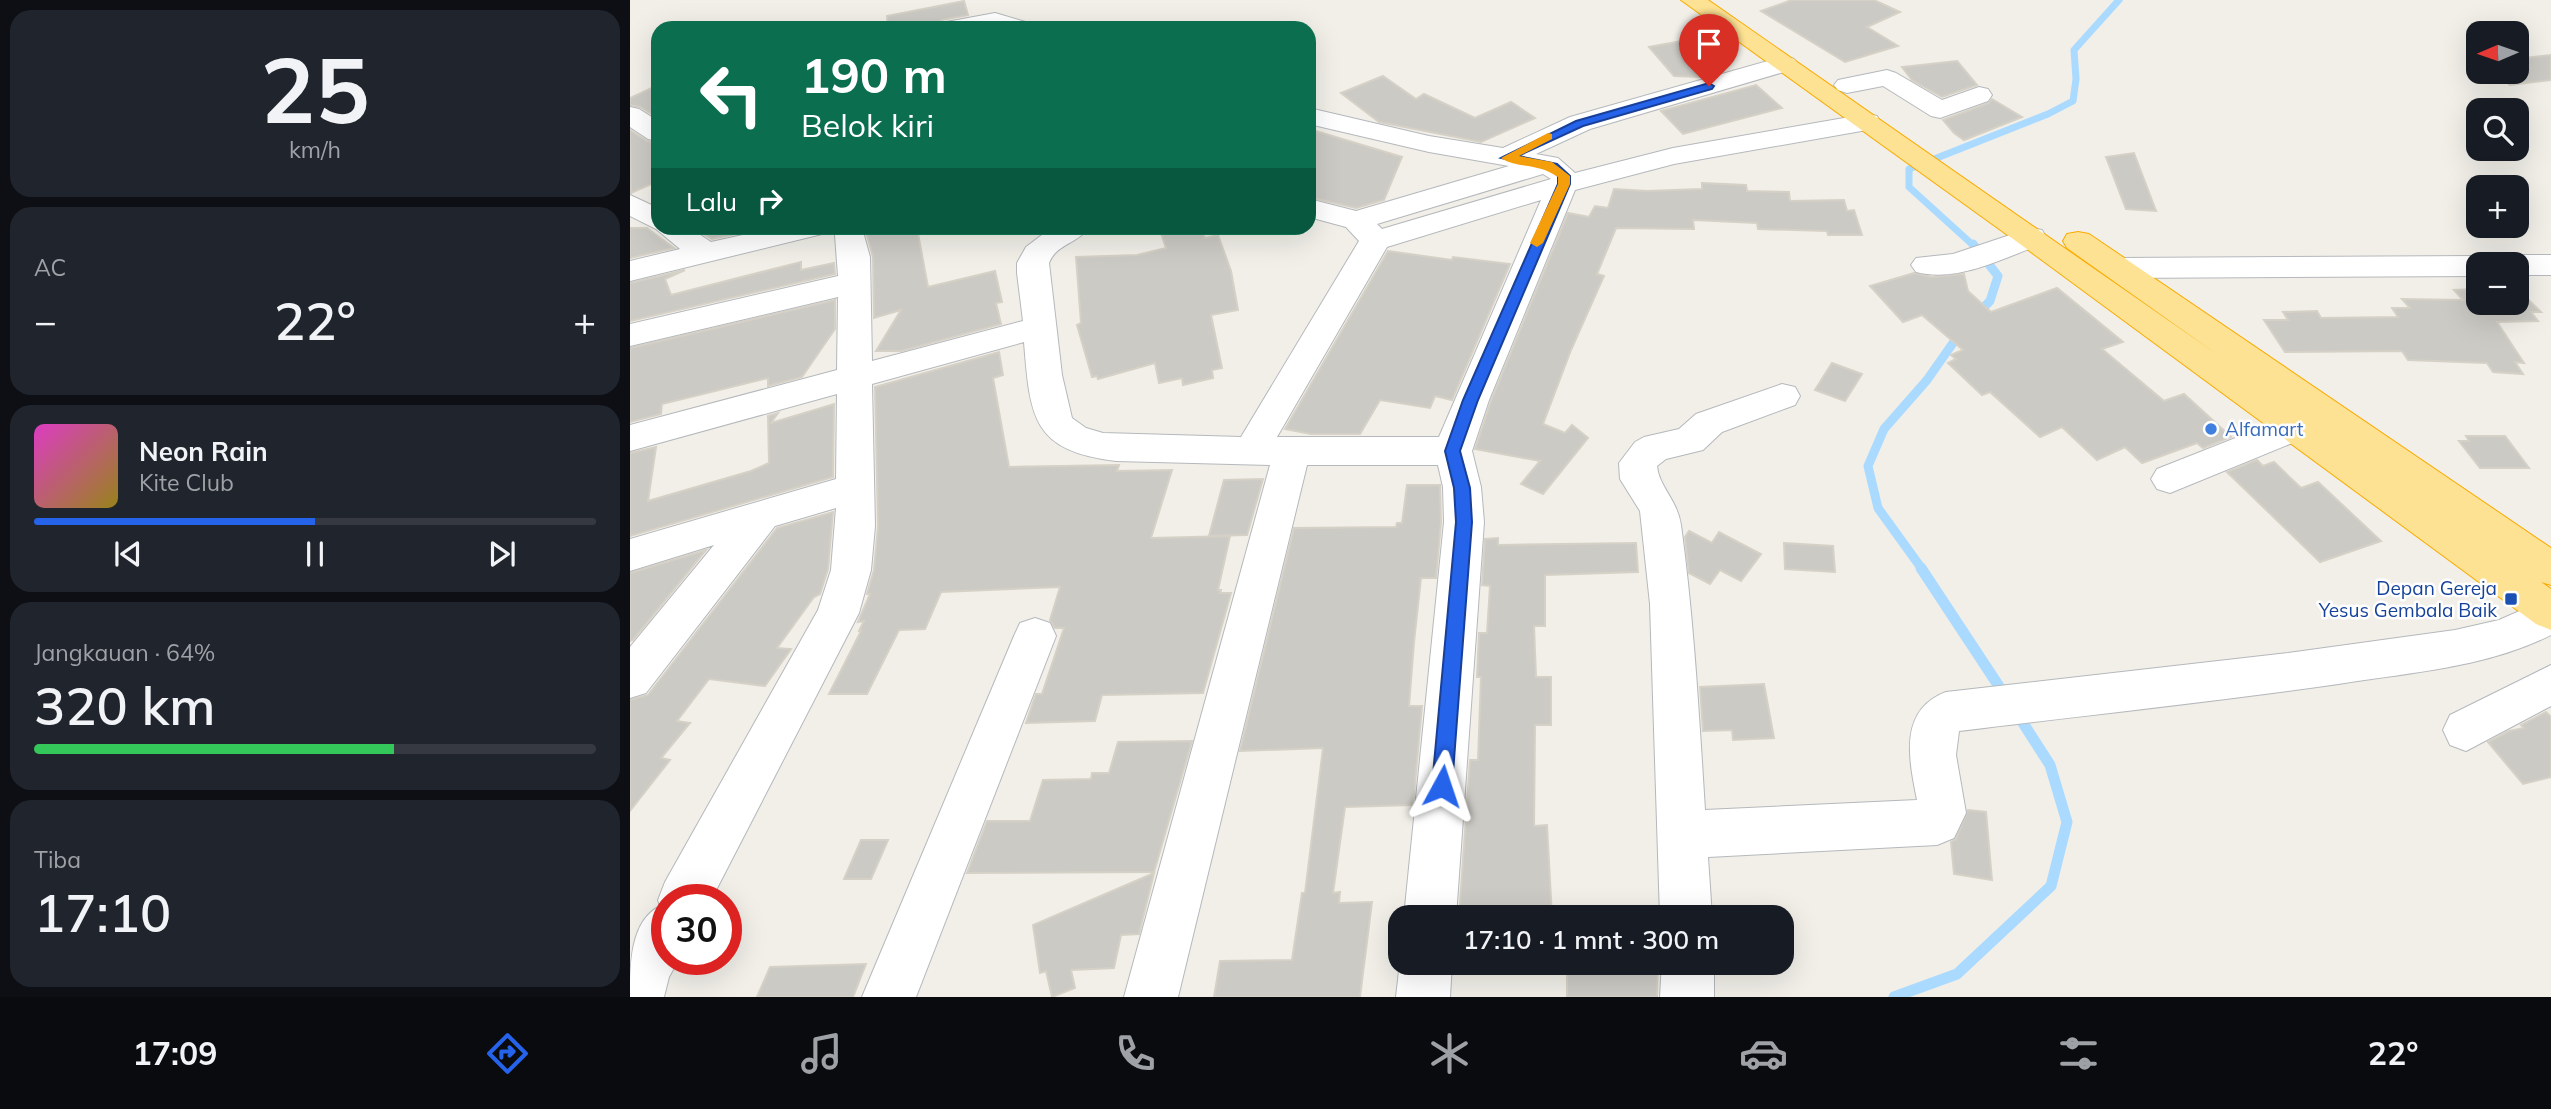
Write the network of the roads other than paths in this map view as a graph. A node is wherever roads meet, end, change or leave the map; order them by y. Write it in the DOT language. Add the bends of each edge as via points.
graph roads {
  1 [pos="1693,0"];
  2 [pos="1725,0"];
  3 [pos="1785,64"];
  4 [pos="1979,96"];
  5 [pos="1868,114"];
  6 [pos="630,116"];
  7 [pos="1316,118"];
  8 [pos="651,129"];
  9 [pos="1506,158"];
  10 [pos="1556,174"];
  11 [pos="1962,176"];
  12 [pos="630,204"];
  13 [pos="1316,211"];
  14 [pos="651,216"];
  15 [pos="1366,231"];
  16 [pos="681,235"];
  17 [pos="780,235"];
  18 [pos="851,235"];
  19 [pos="1059,235"];
  20 [pos="2031,237"];
  21 [pos="704,252"];
  22 [pos="1927,265"];
  23 [pos="2529,265"];
  24 [pos="2551,265"];
  25 [pos="2466,266"];
  26 [pos="2118,268"];
  27 [pos="630,271"];
  28 [pos="854,283"];
  29 [pos="1040,327"];
  30 [pos="630,335"];
  31 [pos="855,375"];
  32 [pos="1782,396"];
  33 [pos="2294,428"];
  34 [pos="630,438"];
  35 [pos="1271,451"];
  36 [pos="1452,451"];
  37 [pos="2170,479"];
  38 [pos="853,488"];
  39 [pos="763,514"];
  40 [pos="630,555"];
  41 [pos="2551,569"];
  42 [pos="2551,614"];
  43 [pos="1035,636"];
  44 [pos="636,667"];
  45 [pos="2551,684"];
  46 [pos="2466,730"];
  47 [pos="1683,835"];
  48 [pos="691,884"];
  49 [pos="1431,905"];
  50 [pos="1686,905"];
  51 [pos="651,958"];
  52 [pos="1425,975"];
  53 [pos="1688,975"];
  54 [pos="637,997"];
  55 [pos="889,997"];
  56 [pos="1151,997"];
  57 [pos="1423,997"];
  58 [pos="1687,997"];
  1 -- 3 [label="highway"];
  2 -- 5 [label="highway"];
  3 -- 5 [label="highway"];
  3 -- 9 [label="street" via="1580,123"];
  4 -- 5 [label="street" via="1940,110 1887,78"];
  5 -- 10 [label="street" via="1770,125"];
  5 -- 11 [label="highway"];
  6 -- 8 [label="street"];
  7 -- 9 [label="street"];
  9 -- 10 [label="street"];
  10 -- 15 [label="street"];
  10 -- 36 [label="street"];
  11 -- 20 [label="highway"];
  11 -- 26 [label="highway"];
  12 -- 14 [label="street"];
  13 -- 15 [label="street"];
  15 -- 35 [label="street"];
  16 -- 21 [label="street"];
  17 -- 21 [label="street"];
  18 -- 28 [label="street"];
  19 -- 29 [label="street" via="1036,252 1032,271"];
  20 -- 22 [label="street" via="1956,264"];
  20 -- 33 [label="highway"];
  21 -- 27 [label="street"];
  23 -- 24 [label="street"];
  25 -- 26 [label="street"];
  26 -- 41 [label="highway"];
  28 -- 30 [label="street"];
  28 -- 31 [label="street"];
  29 -- 31 [label="street"];
  29 -- 35 [label="street" via="1053,417 1066,434 1100,445"];
  31 -- 34 [label="street"];
  31 -- 38 [label="street"];
  32 -- 47 [label="street" via="1709,423 1690,440 1657,447 1638,464 1639,479 1659,509 1664,539"];
  33 -- 37 [label="street"];
  33 -- 42 [label="highway"];
  35 -- 36 [label="street"];
  35 -- 56 [label="street"];
  36 -- 49 [label="street" via="1462,488 1464,522"];
  38 -- 39 [label="street"];
  38 -- 48 [label="street" via="854,549 838,613"];
  39 -- 40 [label="street"];
  39 -- 44 [label="street"];
  42 -- 47 [label="street" via="2506,636 2455,648 1946,712 1938,719 1931,744 1942,813 1937,822"];
  43 -- 55 [label="street"];
  45 -- 46 [label="street"];
  47 -- 50 [label="street"];
  51 -- 54 [label="street"];
  52 -- 57 [label="street"];
  53 -- 58 [label="street"];
}
